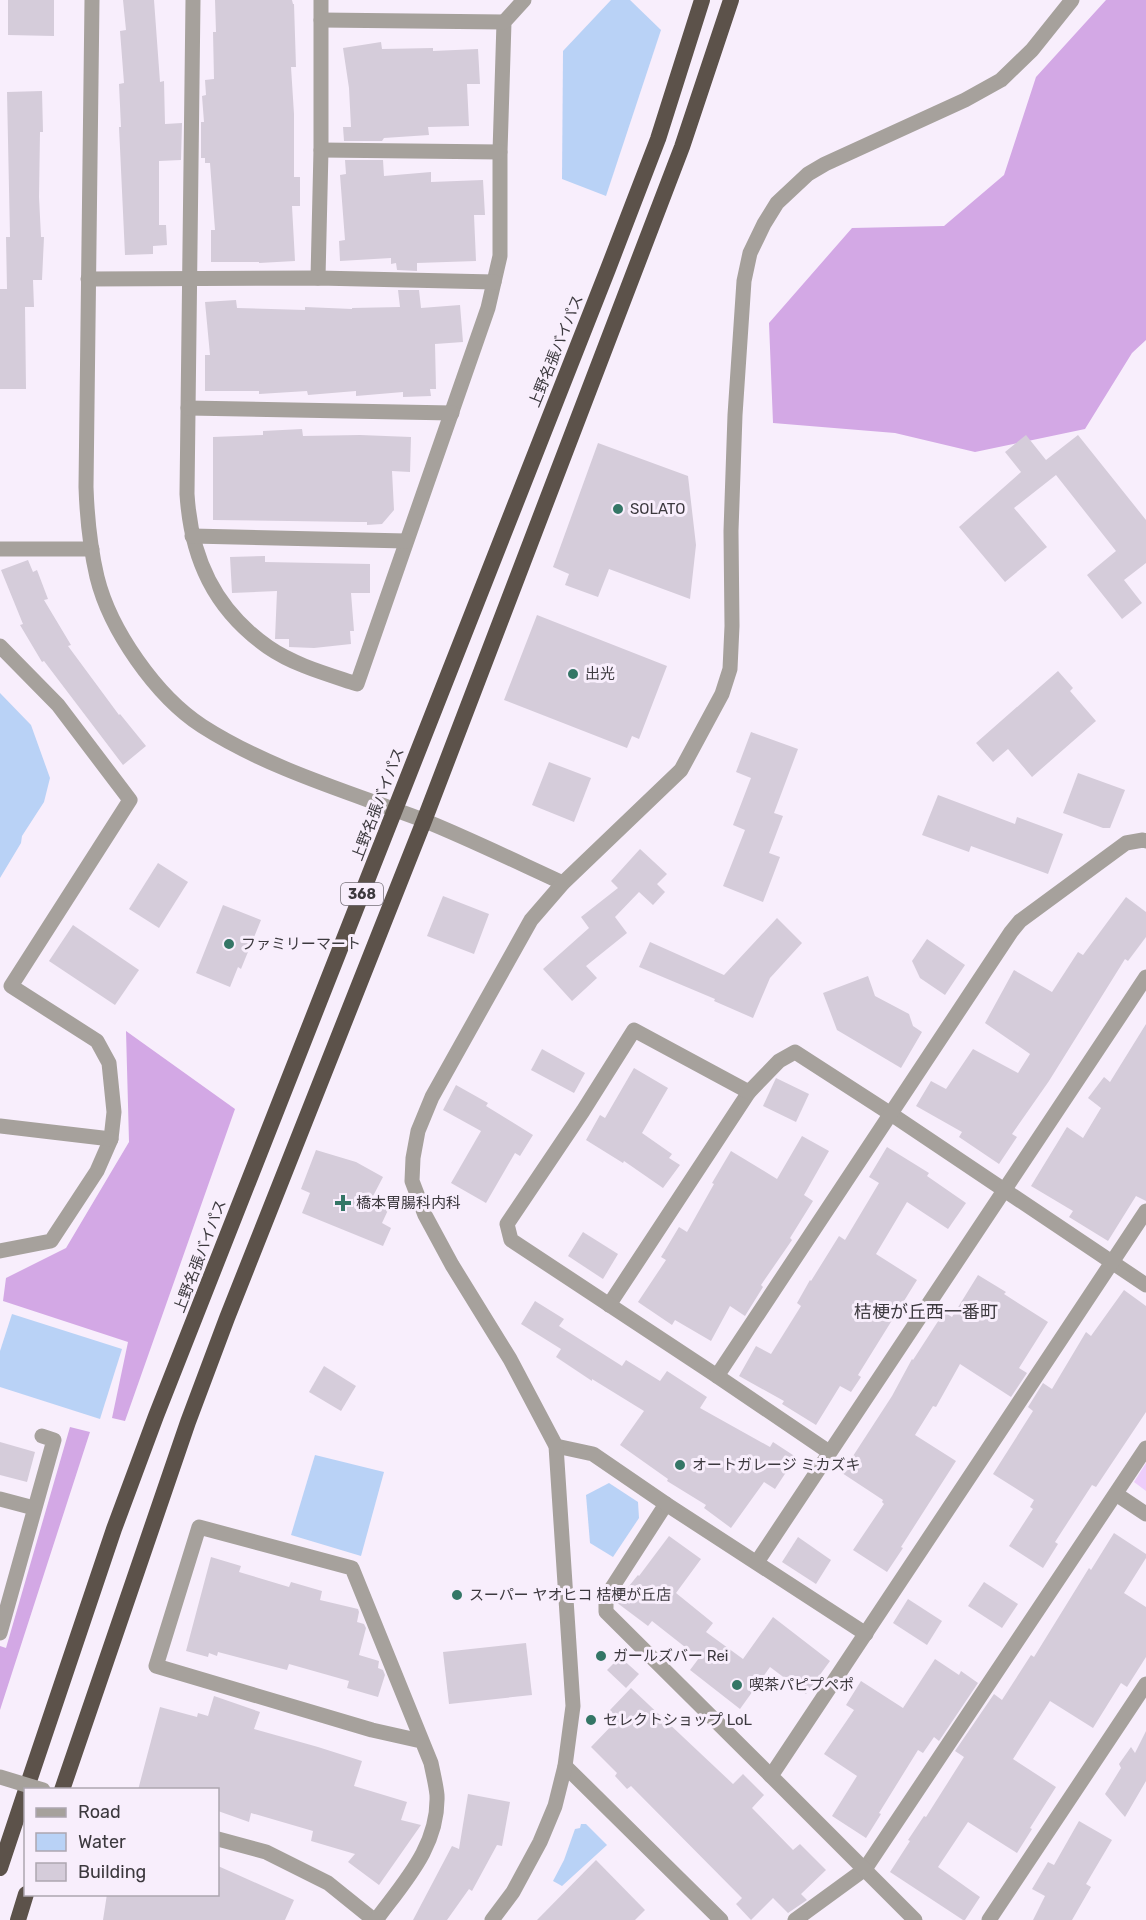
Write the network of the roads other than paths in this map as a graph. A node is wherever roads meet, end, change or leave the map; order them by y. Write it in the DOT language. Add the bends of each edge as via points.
graph roads {
  1 [pos="92,0"];
  2 [pos="193,0"];
  3 [pos="321,0"];
  4 [pos="524,0"];
  5 [pos="702,0"];
  6 [pos="731,0"];
  7 [pos="1072,0"];
  8 [pos="321,20"];
  9 [pos="504,22"];
  10 [pos="321,150"];
  11 [pos="500,152"];
  12 [pos="189,278"];
  13 [pos="318,278"];
  14 [pos="88,279"];
  15 [pos="494,282"];
  16 [pos="188,408"];
  17 [pos="452,413"];
  18 [pos="192,536"];
  19 [pos="406,542"];
  20 [pos="0,549"];
  21 [pos="92,549"];
  22 [pos="0,646"];
  23 [pos="395,810"];
  24 [pos="424,821"];
  25 [pos="1146,841"];
  26 [pos="563,883"];
  27 [pos="1146,976"];
  28 [pos="749,1092"];
  29 [pos="891,1114"];
  30 [pos="0,1126"];
  31 [pos="111,1139"];
  32 [pos="1004,1191"];
  33 [pos="1146,1211"];
  34 [pos="0,1251"];
  35 [pos="1111,1262"];
  36 [pos="1146,1285"];
  37 [pos="609,1305"];
  38 [pos="717,1376"];
  39 [pos="42,1436"];
  40 [pos="556,1446"];
  41 [pos="1146,1448"];
  42 [pos="829,1452"];
  43 [pos="1116,1494"];
  44 [pos="0,1499"];
  45 [pos="666,1504"];
  46 [pos="34,1508"];
  47 [pos="1146,1514"];
  48 [pos="756,1562"];
  49 [pos="0,1633"];
  50 [pos="866,1634"];
  51 [pos="1146,1684"];
  52 [pos="421,1741"];
  53 [pos="565,1766"];
  54 [pos="771,1776"];
  55 [pos="0,1778"];
  56 [pos="27,1788"];
  57 [pos="36,1788"];
  58 [pos="63,1788"];
  59 [pos="24,1796"];
  60 [pos="219,1839"];
  61 [pos="0,1868"];
  62 [pos="865,1869"];
  63 [pos="25,1896"];
  64 [pos="18,1920"];
  65 [pos="375,1920"];
  66 [pos="492,1920"];
  67 [pos="721,1920"];
  68 [pos="795,1920"];
  69 [pos="915,1920"];
  70 [pos="989,1920"];
  1 -- 14 [label="street"];
  2 -- 12 [label="street"];
  3 -- 8 [label="street"];
  4 -- 9 [label="street"];
  5 -- 23 [label="highway, 上野名張バイパス / 368" via="654,150"];
  6 -- 24 [label="highway, 368" via="682,147"];
  7 -- 26 [label="street" via="1032,50 1001,80 808,174 777,203 764,224 750,253 741,307 731,531 730,669 722,694 681,770"];
  8 -- 9 [label="street"];
  8 -- 10 [label="street"];
  9 -- 11 [label="street"];
  10 -- 11 [label="street"];
  10 -- 13 [label="street"];
  11 -- 15 [label="street" via="500,256"];
  12 -- 13 [label="street"];
  12 -- 14 [label="street"];
  12 -- 16 [label="street"];
  13 -- 15 [label="street"];
  14 -- 21 [label="street" via="86,487"];
  15 -- 17 [label="street"];
  16 -- 17 [label="street"];
  16 -- 18 [label="street" via="187,494"];
  17 -- 19 [label="street"];
  18 -- 19 [label="street"];
  18 -- 19 [label="street" via="207,580 234,618 268,647 292,660 357,684"];
  20 -- 21 [label="street"];
  21 -- 23 [label="street" via="97,577 121,634 137,661 177,705 247,752"];
  22 -- 31 [label="street" via="58,705 130,800 11,986 97,1041 109,1063 114,1112"];
  23 -- 24 [label="street"];
  23 -- 56 [label="highway, 上野名張バイパス / 368" via="156,1416"];
  24 -- 26 [label="street"];
  24 -- 58 [label="highway, 368" via="188,1422"];
  25 -- 29 [label="street" via="1126,843 1020,921"];
  26 -- 40 [label="street" via="531,920 432,1097 418,1131 412,1181 446,1255 510,1359"];
  27 -- 32 [label="street"];
  28 -- 29 [label="street" via="768,1070 795,1052"];
  28 -- 37 [label="street"];
  28 -- 37 [label="street" via="634,1030 507,1224 511,1240"];
  29 -- 32 [label="street"];
  29 -- 38 [label="street"];
  30 -- 31 [label="street"];
  31 -- 34 [label="street" via="97,1171 51,1241"];
  32 -- 35 [label="street"];
  32 -- 42 [label="street"];
  33 -- 35 [label="street"];
  35 -- 36 [label="street"];
  35 -- 50 [label="street"];
  37 -- 38 [label="street"];
  38 -- 42 [label="street"];
  39 -- 46 [label="street" via="54,1440"];
  40 -- 45 [label="street" via="593,1454"];
  40 -- 53 [label="street" via="573,1706"];
  41 -- 43 [label="street"];
  42 -- 48 [label="street"];
  43 -- 47 [label="street"];
  43 -- 62 [label="street"];
  44 -- 46 [label="street"];
  45 -- 48 [label="street"];
  45 -- 54 [label="street" via="606,1597 606,1612"];
  46 -- 49 [label="street"];
  48 -- 50 [label="street"];
  50 -- 54 [label="street"];
  51 -- 70 [label="street"];
  52 -- 52 [label="street" via="156,1666 199,1527 352,1568"];
  52 -- 65 [label="street" via="431,1763 437,1796 432,1831 419,1863"];
  53 -- 66 [label="street" via="540,1842 513,1892"];
  53 -- 67 [label="street"];
  54 -- 62 [label="street"];
  55 -- 57 [label="street, bridge"];
  59 -- 61 [label="highway, 上野名張バイパス / 368"];
  60 -- 65 [label="street" via="266,1852 328,1883"];
  62 -- 68 [label="street"];
  62 -- 69 [label="street"];
  63 -- 64 [label="highway"];
}
